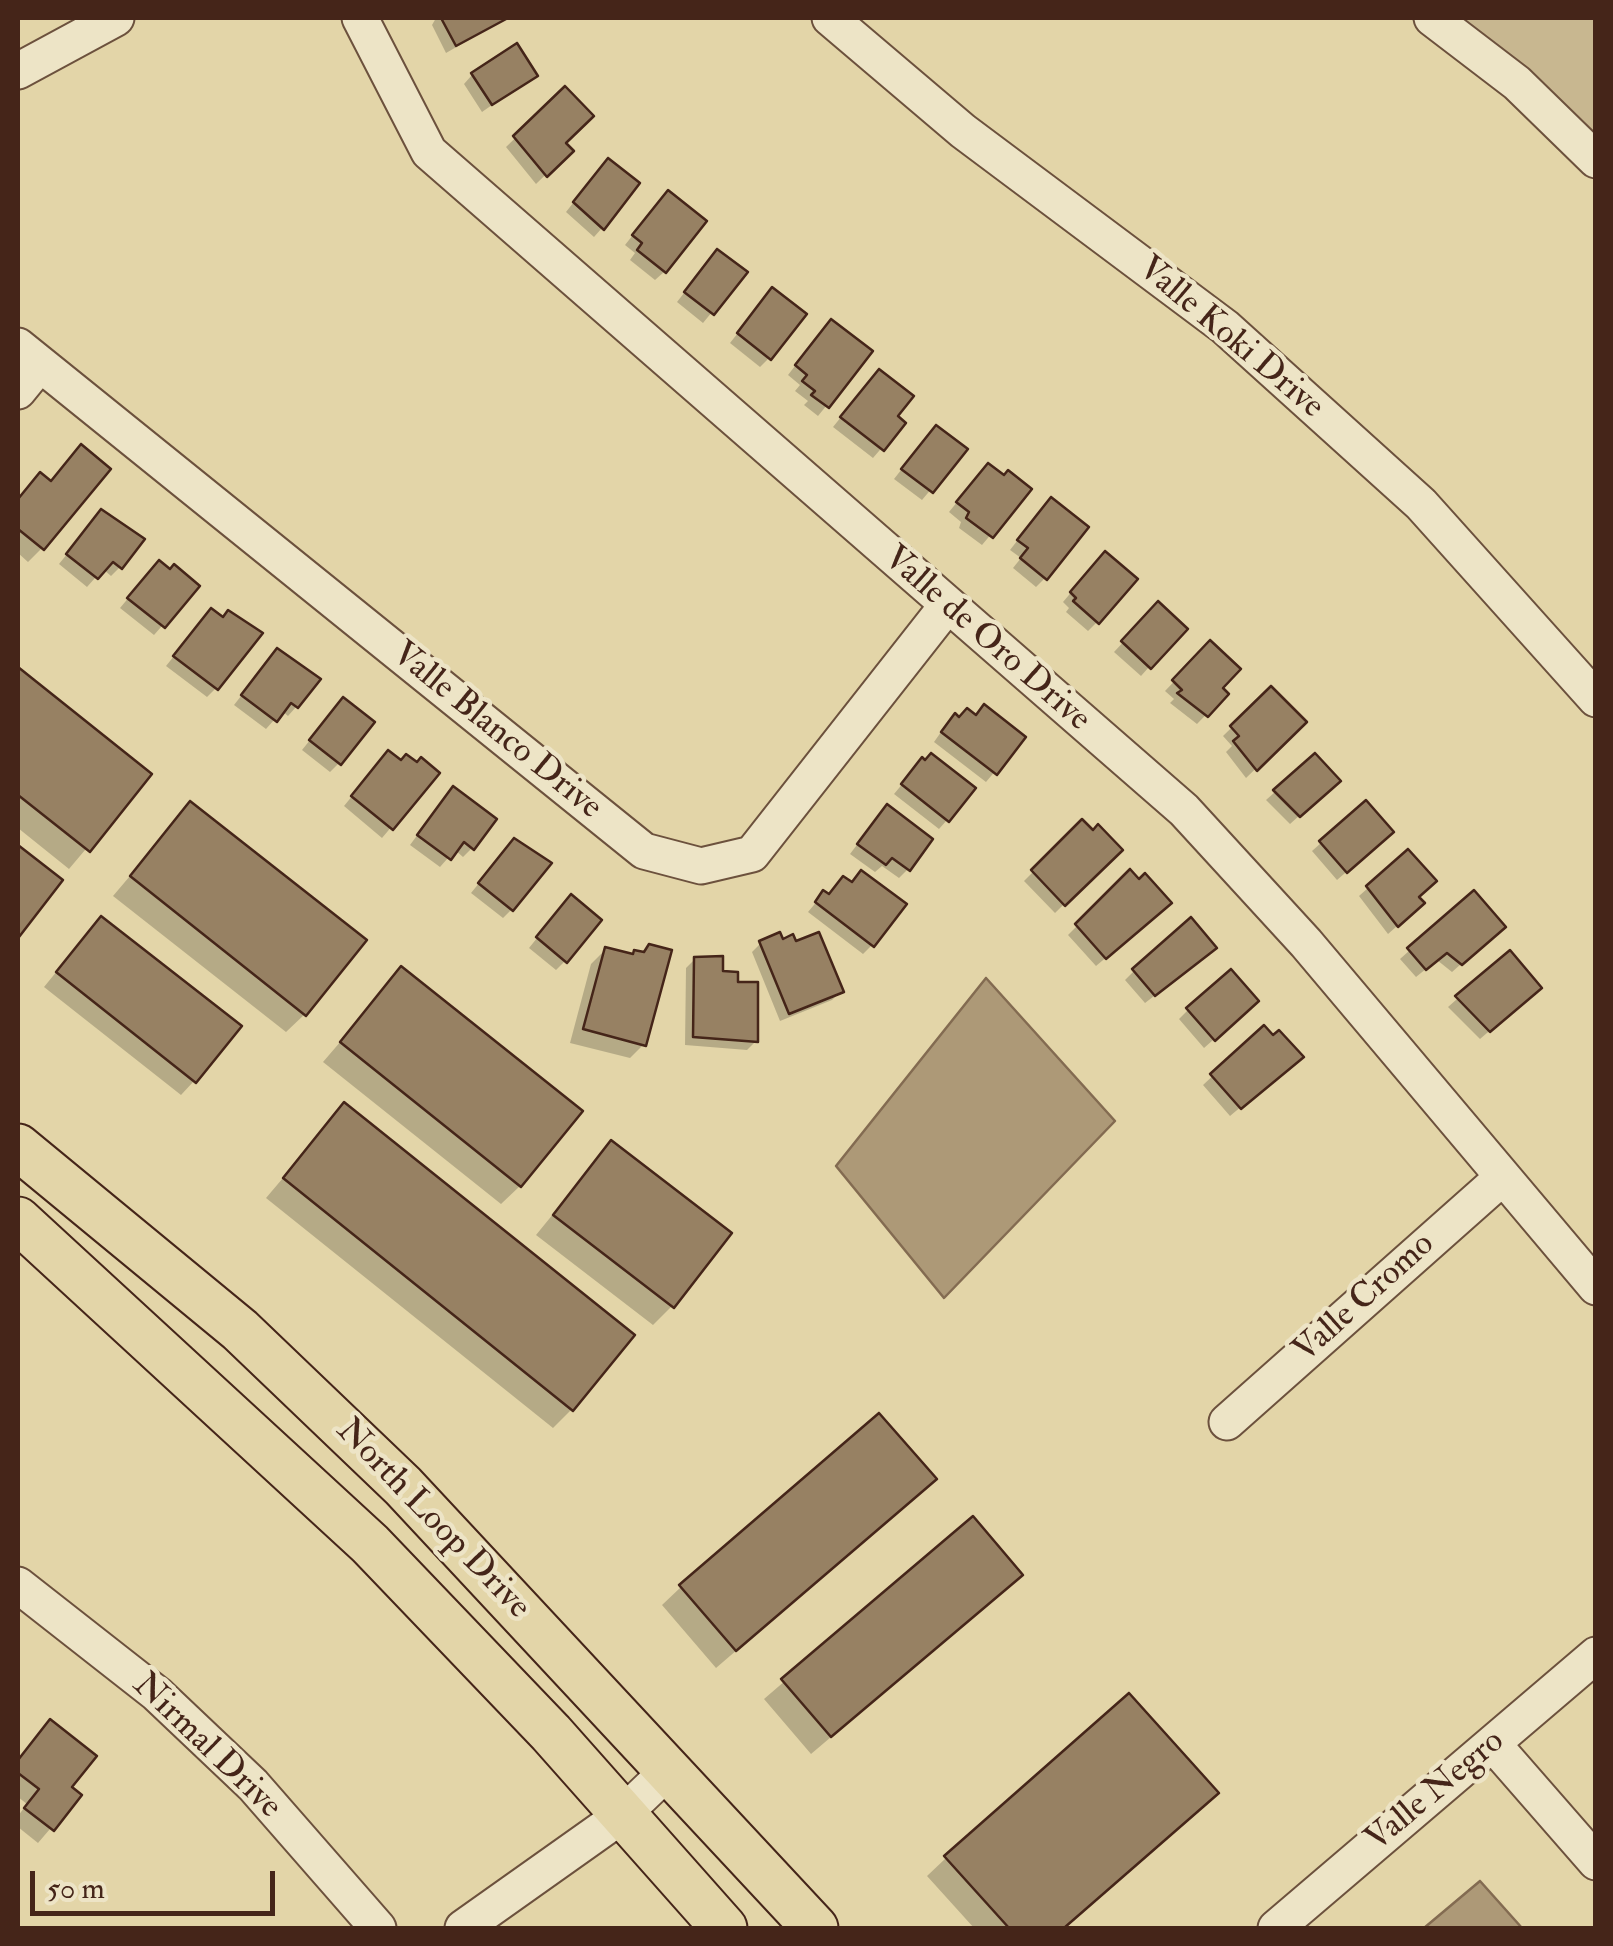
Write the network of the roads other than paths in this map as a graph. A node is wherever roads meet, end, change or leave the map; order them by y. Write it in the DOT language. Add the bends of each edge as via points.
graph roads {
  1 [pos="116,18"];
  2 [pos="360,18"];
  3 [pos="830,18"];
  4 [pos="1432,18"];
  5 [pos="18,71"];
  6 [pos="1596,160"];
  7 [pos="25,367"];
  8 [pos="946,606"];
  9 [pos="1596,699"];
  10 [pos="18,1146"];
  11 [pos="1502,1177"];
  12 [pos="18,1220"];
  13 [pos="1596,1287"];
  14 [pos="1226,1422"];
  15 [pos="18,1585"];
  16 [pos="1596,1655"];
  17 [pos="1493,1744"];
  18 [pos="670,1769"];
  19 [pos="621,1816"];
  20 [pos="1596,1862"];
  21 [pos="378,1928"];
  22 [pos="463,1928"];
  23 [pos="724,1928"];
  24 [pos="814,1928"];
  25 [pos="1276,1928"];
  1 -- 5 [label="street"];
  2 -- 8 [label="street, Valle de Oro Drive" via="429,152"];
  3 -- 9 [label="street, Valle Koki Drive" via="963,131 1225,327 1422,504"];
  4 -- 6 [label="street" via="1516,83"];
  7 -- 8 [label="street, Valle Blanco Drive" via="644,850 701,866 752,854"];
  8 -- 11 [label="street, Valle de Oro Drive" via="1184,810 1306,943"];
  10 -- 18 [label="main road, North Loop Drive" via="240,1330 404,1486"];
  11 -- 13 [label="street, Valle de Oro Drive"];
  11 -- 14 [label="street, Valle Cromo"];
  12 -- 19 [label="main road, North Loop Drive" via="370,1544"];
  15 -- 21 [label="street, Nirmal Drive" via="157,1694 239,1772"];
  16 -- 17 [label="street, Valle Negro"];
  17 -- 20 [label="street"];
  17 -- 25 [label="street, Valle Negro"];
  18 -- 19 [label="street"];
  18 -- 24 [label="main road, North Loop Drive"];
  19 -- 22 [label="street"];
  19 -- 23 [label="main road, North Loop Drive"];
}
